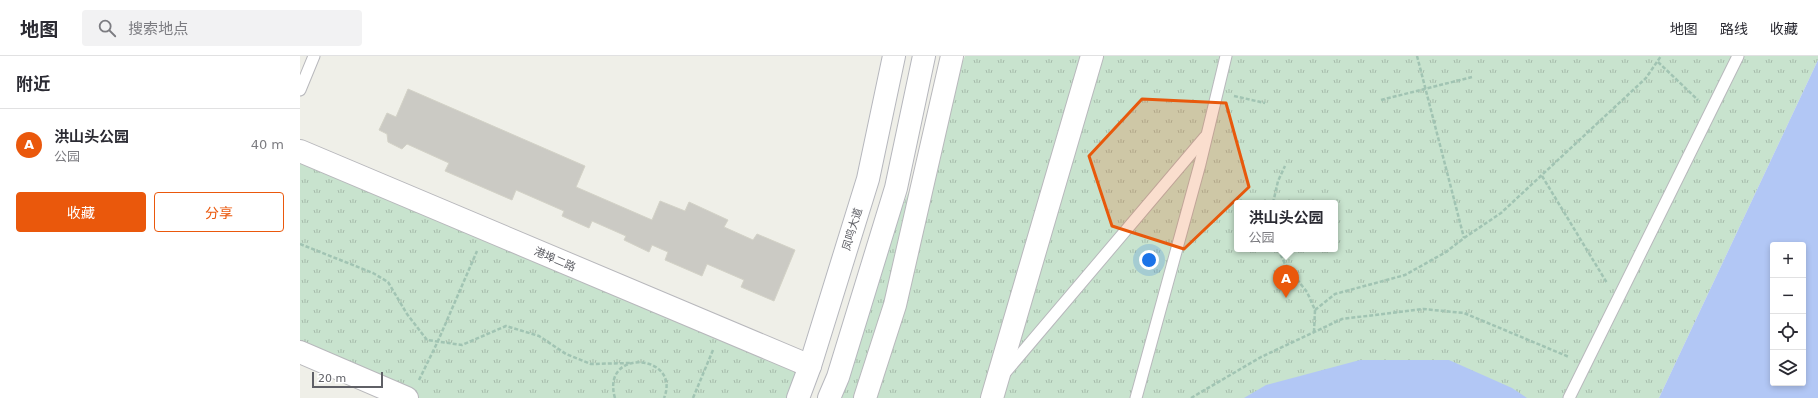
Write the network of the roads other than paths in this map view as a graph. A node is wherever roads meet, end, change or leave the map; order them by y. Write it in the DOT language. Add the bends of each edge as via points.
graph roads {
  1 [pos="314,56"];
  2 [pos="894,56"];
  3 [pos="924,56"];
  4 [pos="952,56"];
  5 [pos="1092,56"];
  6 [pos="1226,56"];
  7 [pos="1738,56"];
  8 [pos="300,90"];
  9 [pos="1207,134"];
  10 [pos="300,151"];
  11 [pos="300,352"];
  12 [pos="810,366"];
  13 [pos="412,391"];
  14 [pos="994,391"];
  15 [pos="798,398"];
  16 [pos="829,398"];
  17 [pos="864,398"];
  18 [pos="1136,398"];
  19 [pos="1569,398"];
  1 -- 8 [label="lane"];
  2 -- 12 [label="street, 凤鸣大道" via="868,179"];
  3 -- 16 [label="street" via="896,188"];
  4 -- 17 [label="street" via="895,305"];
  5 -- 14 [label="street"];
  6 -- 9 [label="lane"];
  7 -- 19 [label="lane"];
  9 -- 14 [label="lane"];
  9 -- 18 [label="lane"];
  10 -- 12 [label="street, 港埠二路"];
  11 -- 13 [label="street"];
  12 -- 15 [label="street, 凤鸣大道"];
}
